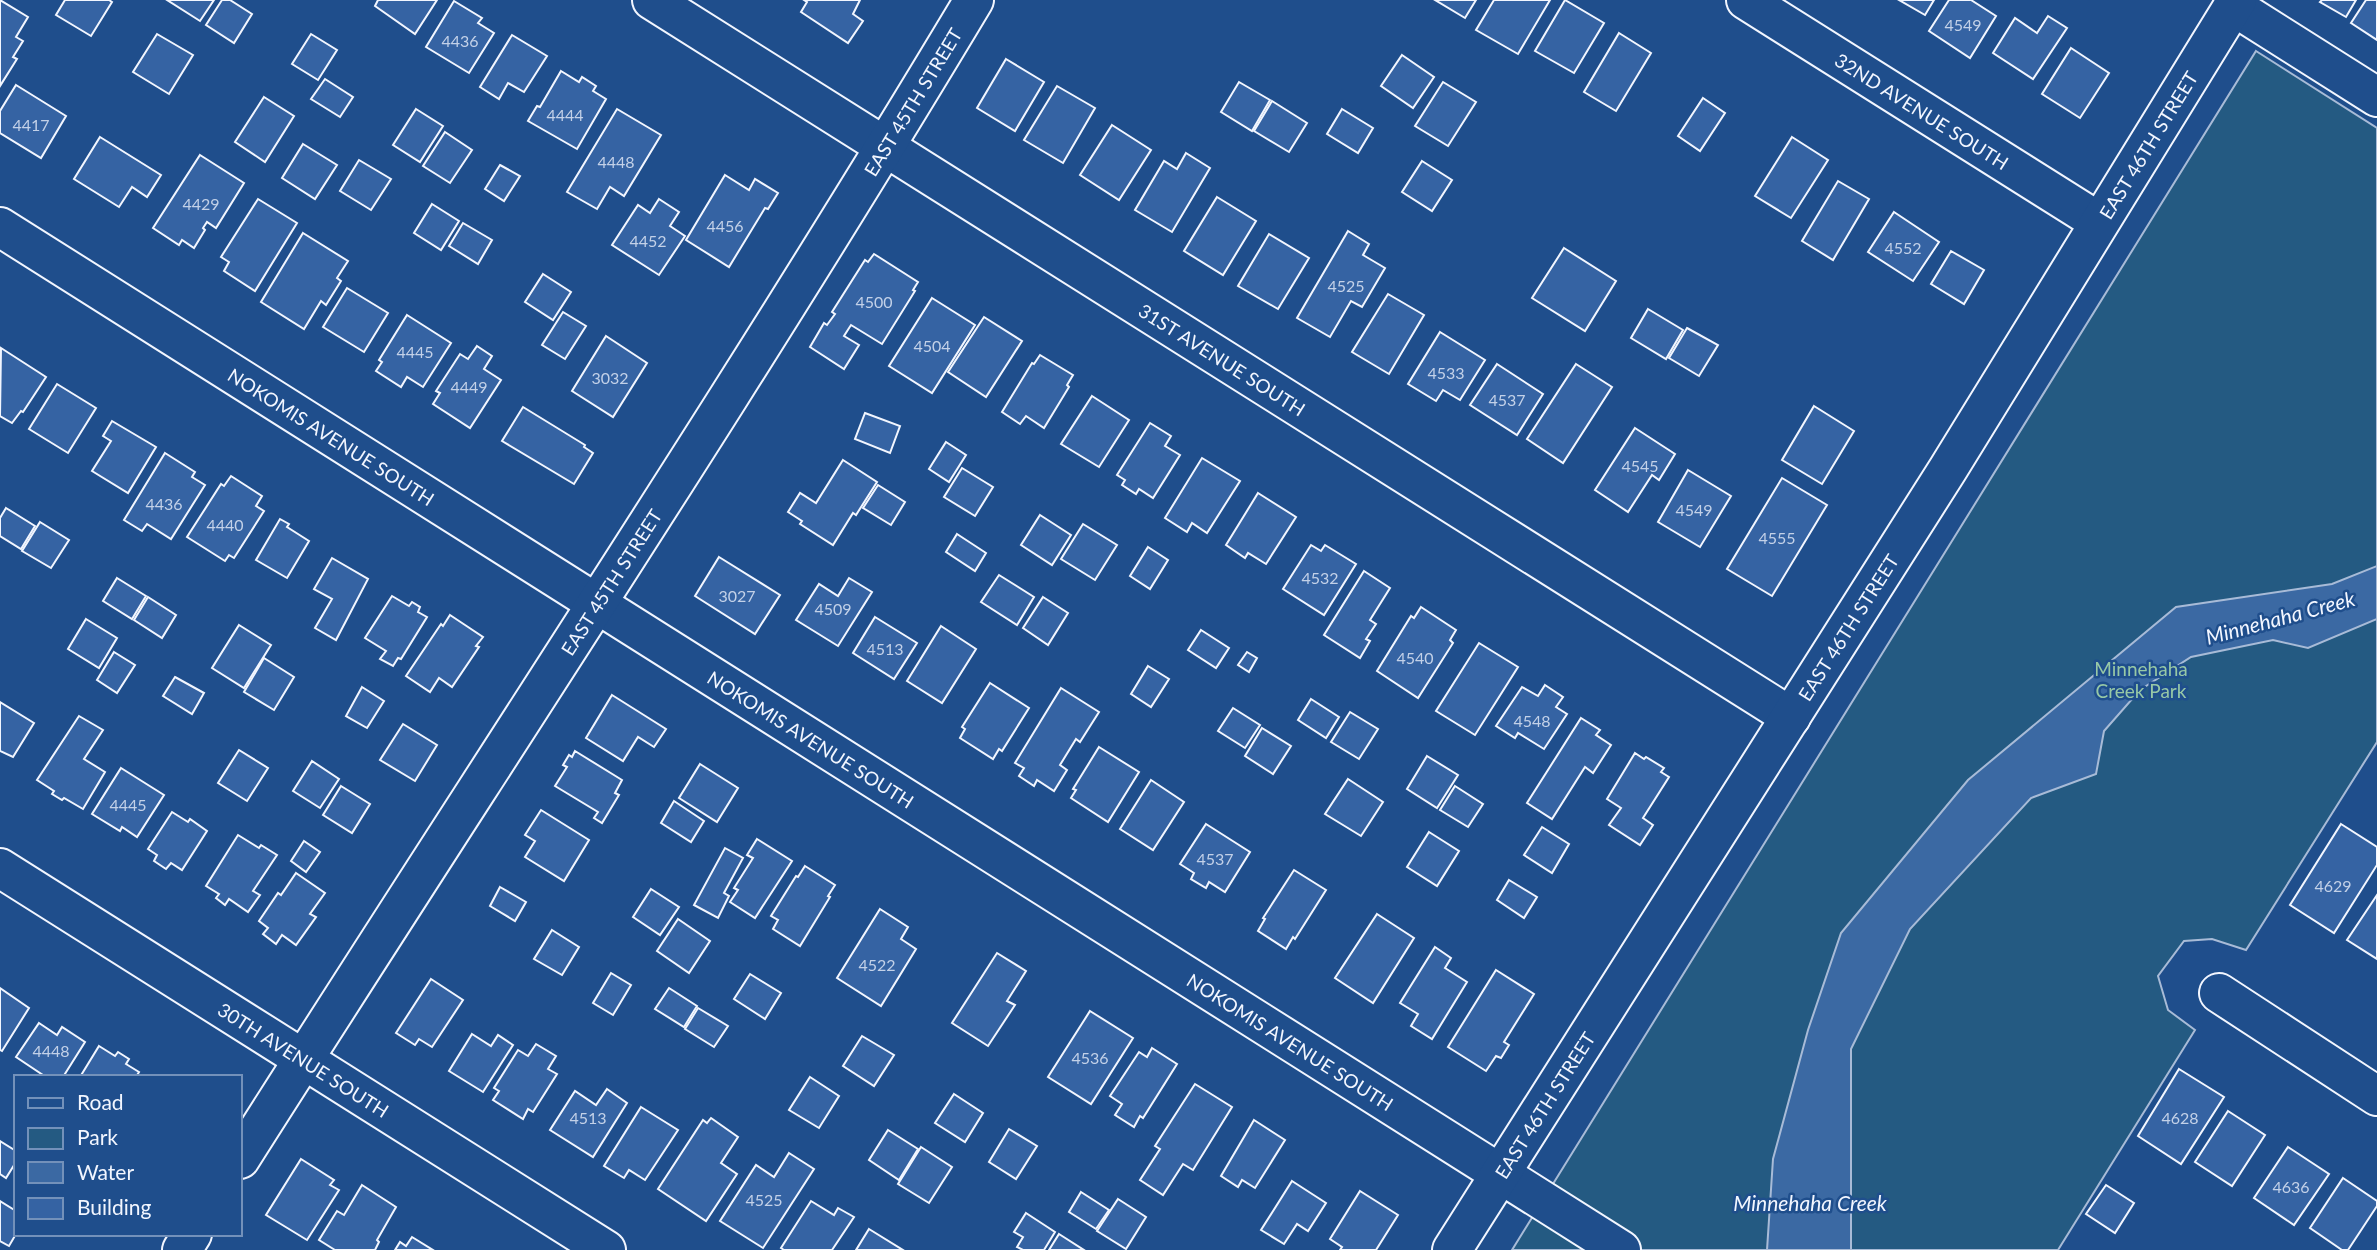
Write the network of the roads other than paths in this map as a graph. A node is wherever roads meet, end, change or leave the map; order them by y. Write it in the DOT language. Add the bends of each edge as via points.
graph roads {
  1 [pos="652,0"];
  2 [pos="974,0"];
  3 [pos="1746,0"];
  4 [pos="2235,3"];
  5 [pos="2377,97"];
  6 [pos="885,145"];
  7 [pos="2099,222"];
  8 [pos="0,227"];
  9 [pos="597,603"];
  10 [pos="1791,717"];
  11 [pos="0,868"];
  12 [pos="2219,993"];
  13 [pos="303,1060"];
  14 [pos="2377,1096"];
  15 [pos="242,1156"];
  16 [pos="1500,1174"];
  17 [pos="606,1250"];
  18 [pos="1452,1250"];
  19 [pos="1620,1250"];
  1 -- 6 [label="street, 31ST AVENUE SOUTH"];
  2 -- 6 [label="street, EAST 45TH STREET"];
  3 -- 7 [label="street, 32ND AVENUE SOUTH"];
  4 -- 5 [label="street"];
  4 -- 7 [label="street, EAST 46TH STREET"];
  6 -- 9 [label="street, EAST 45TH STREET"];
  6 -- 10 [label="street, 31ST AVENUE SOUTH"];
  7 -- 10 [label="street, EAST 46TH STREET"];
  8 -- 9 [label="street, NOKOMIS AVENUE SOUTH"];
  9 -- 13 [label="street, EAST 45TH STREET"];
  9 -- 16 [label="street, NOKOMIS AVENUE SOUTH"];
  10 -- 16 [label="street, EAST 46TH STREET"];
  11 -- 13 [label="street, 30TH AVENUE SOUTH"];
  12 -- 14 [label="street"];
  13 -- 15 [label="street, EAST 45TH STREET"];
  13 -- 17 [label="street, 30TH AVENUE SOUTH"];
  16 -- 18 [label="street, EAST 46TH STREET"];
  16 -- 19 [label="street, NOKOMIS AVENUE SOUTH"];
}
